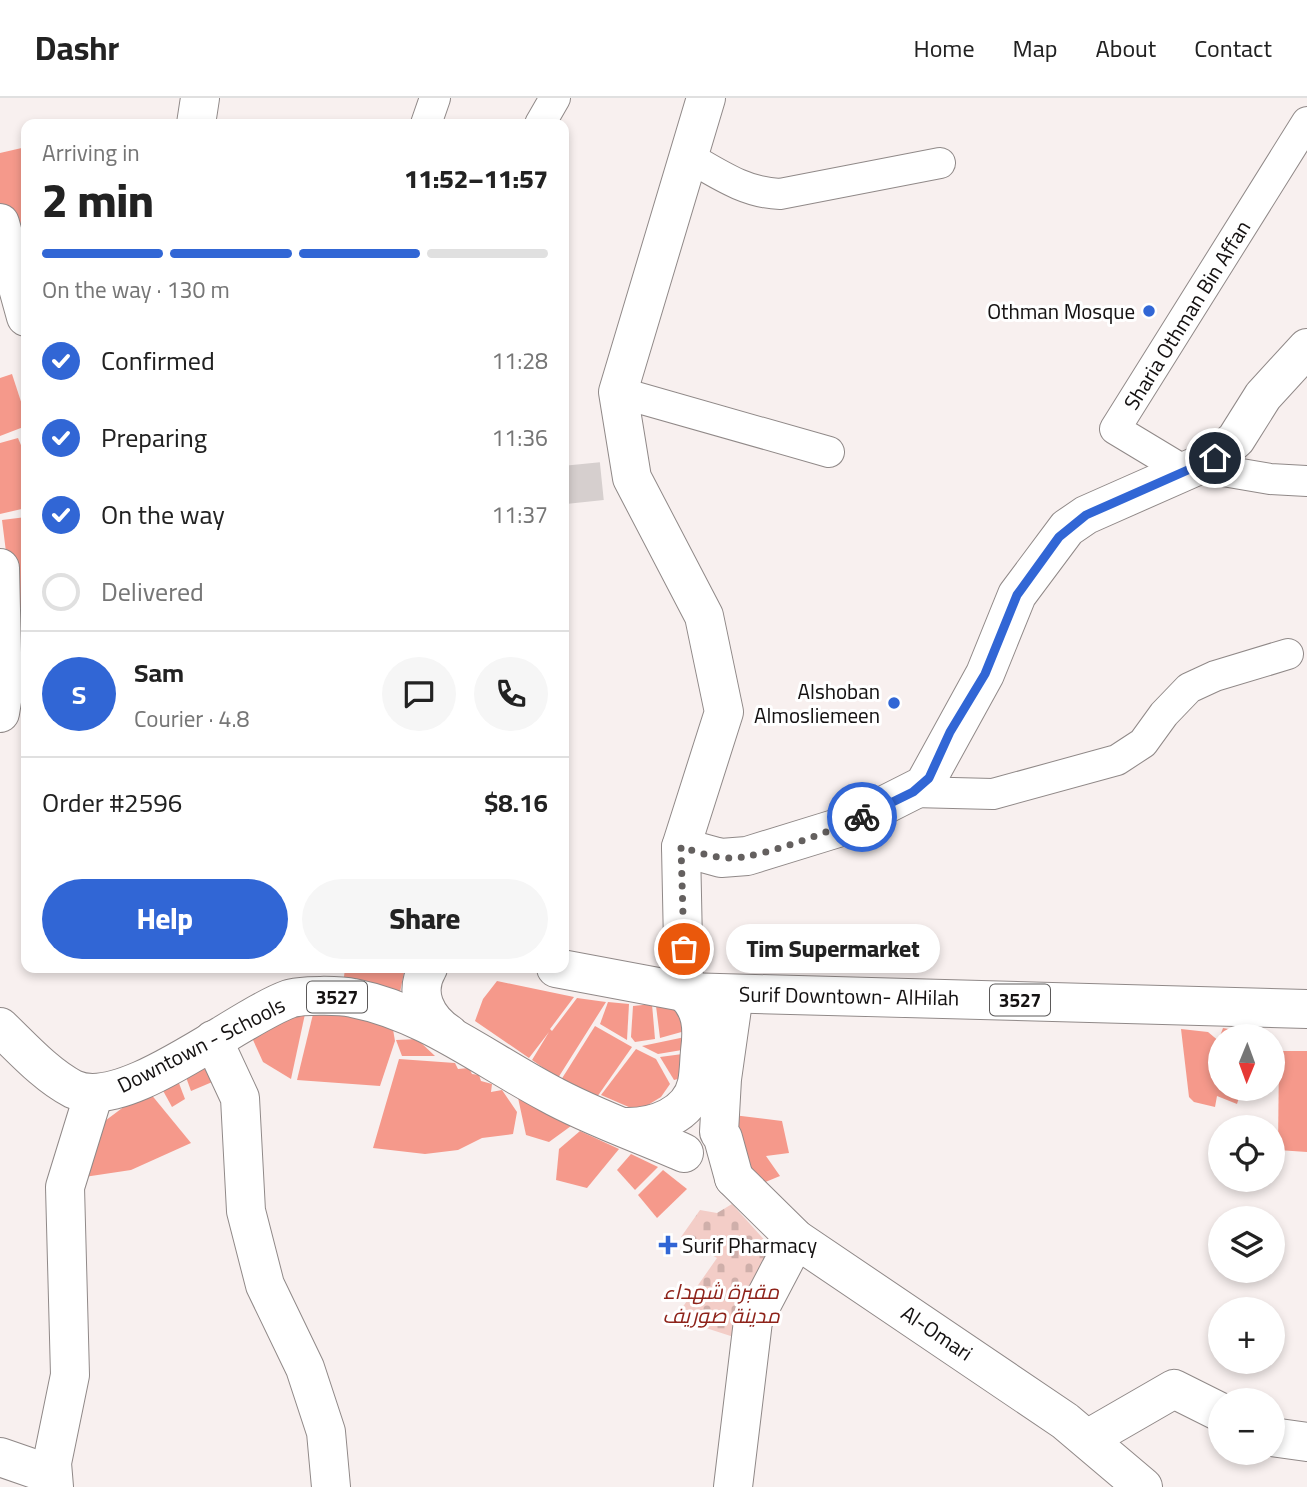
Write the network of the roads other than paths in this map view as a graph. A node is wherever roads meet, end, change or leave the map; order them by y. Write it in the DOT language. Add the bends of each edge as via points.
graph roads {
  1 [pos="200,98"];
  2 [pos="435,98"];
  3 [pos="555,98"];
  4 [pos="706,98"];
  5 [pos="1296,98"];
  6 [pos="197,119"];
  7 [pos="428,119"];
  8 [pos="543,119"];
  9 [pos="1304,127"];
  10 [pos="687,156"];
  11 [pos="940,163"];
  12 [pos="0,223"];
  13 [pos="21,299"];
  14 [pos="1307,348"];
  15 [pos="618,391"];
  16 [pos="829,452"];
  17 [pos="1189,468"];
  18 [pos="1307,481"];
  19 [pos="0,568"];
  20 [pos="1288,654"];
  21 [pos="1,660"];
  22 [pos="0,713"];
  23 [pos="913,792"];
  24 [pos="681,847"];
  25 [pos="569,970"];
  26 [pos="426,973"];
  27 [pos="684,992"];
  28 [pos="734,994"];
  29 [pos="1307,1009"];
  30 [pos="0,1027"];
  31 [pos="453,1037"];
  32 [pos="213,1040"];
  33 [pos="94,1093"];
  34 [pos="625,1126"];
  35 [pos="715,1161"];
  36 [pos="796,1239"];
  37 [pos="1208,1406"];
  38 [pos="1089,1438"];
  39 [pos="1285,1439"];
  40 [pos="1307,1442"];
  41 [pos="0,1457"];
  42 [pos="53,1481"];
  43 [pos="331,1487"];
  44 [pos="733,1487"];
  45 [pos="1143,1487"];
  1 -- 6 [label="main road"];
  2 -- 7 [label="street"];
  3 -- 8 [label="street"];
  4 -- 10 [label="main road"];
  5 -- 9 [label="street"];
  9 -- 17 [label="street, Sharia Othman Bin Affan" via="1115,429"];
  10 -- 11 [label="street" via="748,189 780,194"];
  10 -- 15 [label="main road"];
  12 -- 13 [label="main road"];
  14 -- 17 [label="main road" via="1263,396 1227,450"];
  15 -- 16 [label="street"];
  15 -- 24 [label="main road" via="632,478 704,616 724,712"];
  17 -- 18 [label="street"];
  17 -- 23 [label="main road" via="1079,519 1059,537 1017,595 985,674 950,732 934,771"];
  19 -- 21 [label="main road"];
  20 -- 23 [label="street" via="1189,688 1143,743 1117,760 993,794"];
  21 -- 22 [label="main road"];
  23 -- 24 [label="main road" via="841,827 747,856 721,858"];
  24 -- 27 [label="main road"];
  25 -- 27 [label="main road, 3527"];
  26 -- 31 [label="main road, 3527" via="424,1007 435,1025"];
  27 -- 28 [label="main road, Surif Downtown- AlHilah / 3527"];
  27 -- 34 [label="main road, 3527" via="696,1003 701,1021 696,1085 688,1101 666,1120 646,1127"];
  28 -- 29 [label="main road, Surif Downtown- AlHilah / 3527"];
  28 -- 35 [label="main road"];
  30 -- 33 [label="main road, Downtown - Schools" via="74,1089"];
  31 -- 32 [label="main road, Downtown - Schools / 3527" via="351,997 291,998"];
  31 -- 34 [label="main road, Downtown - Schools / 3527" via="549,1094"];
  32 -- 33 [label="main road, Downtown - Schools / 3527" via="154,1075 112,1092"];
  32 -- 43 [label="main road" via="240,1098 246,1211 265,1285 305,1368 326,1432"];
  33 -- 42 [label="main road" via="65,1187 69,1376"];
  34 -- 35 [label="main road, Downtown - Schools / 3527"];
  35 -- 36 [label="main road, Al-Omari"];
  36 -- 38 [label="main road, Al-Omari"];
  36 -- 44 [label="main road" via="753,1321"];
  37 -- 38 [label="main road" via="1174,1389"];
  38 -- 45 [label="main road, Al-Omari"];
  39 -- 40 [label="main road"];
  41 -- 42 [label="main road"];
}
